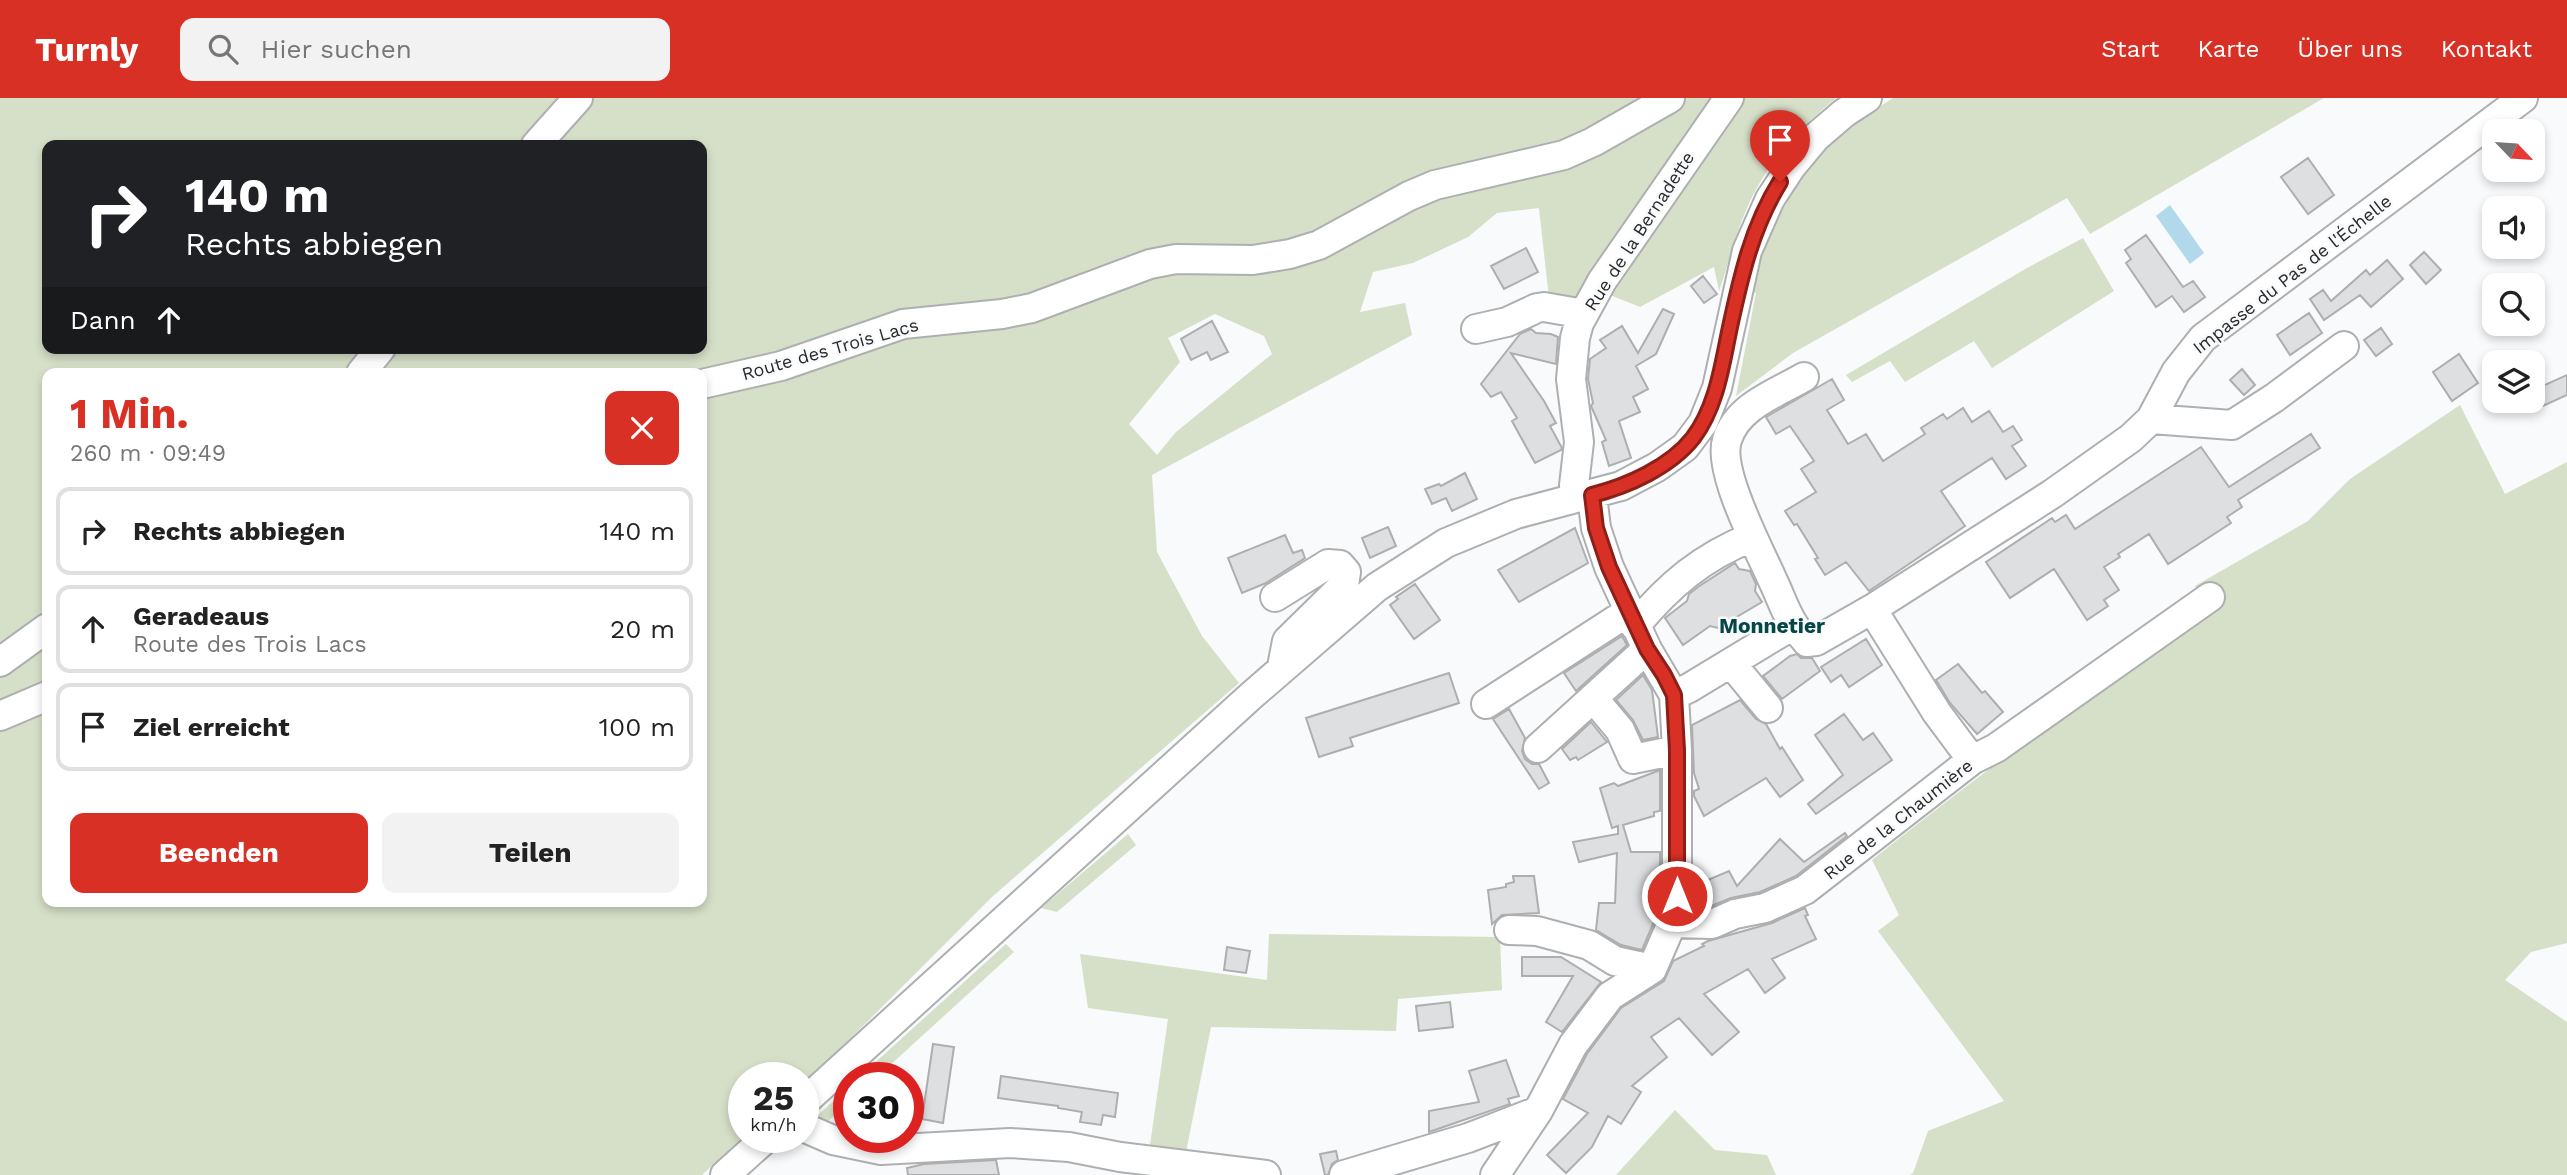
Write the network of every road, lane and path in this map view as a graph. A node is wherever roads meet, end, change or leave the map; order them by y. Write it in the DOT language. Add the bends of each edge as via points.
graph roads {
  1 [pos="578,98"];
  2 [pos="1670,98"];
  3 [pos="1729,98"];
  4 [pos="1867,98"];
  5 [pos="2523,98"];
  6 [pos="540,140"];
  7 [pos="1584,314"];
  8 [pos="1476,329"];
  9 [pos="2344,346"];
  10 [pos="376,354"];
  11 [pos="365,368"];
  12 [pos="1804,377"];
  13 [pos="707,383"];
  14 [pos="2151,419"];
  15 [pos="1584,496"];
  16 [pos="1752,537"];
  17 [pos="1275,597"];
  18 [pos="2210,597"];
  19 [pos="1872,609"];
  20 [pos="1793,625"];
  21 [pos="1636,629"];
  22 [pos="42,632"];
  23 [pos="0,662"];
  24 [pos="1731,663"];
  25 [pos="1282,668"];
  26 [pos="1674,695"];
  27 [pos="42,697"];
  28 [pos="1593,698"];
  29 [pos="1486,705"];
  30 [pos="1768,708"];
  31 [pos="0,716"];
  32 [pos="1538,748"];
  33 [pos="1677,750"];
  34 [pos="1972,760"];
  35 [pos="1672,923"];
  36 [pos="1509,930"];
  37 [pos="1652,969"];
  38 [pos="819,1088"];
  39 [pos="1538,1111"];
  40 [pos="819,1134"];
  41 [pos="749,1153"];
  42 [pos="725,1175"];
  43 [pos="1266,1175"];
  44 [pos="1347,1175"];
  45 [pos="1494,1175"];
  1 -- 6 [label="street"];
  2 -- 13 [label="street, Route des Trois Lacs" via="1564,155 1435,185 1319,245 1290,254 1253,261 1176,259 1150,264 1040,306 903,324 781,366"];
  3 -- 7 [label="street, Rue de la Bernadette"];
  4 -- 15 [label="street" via="1816,137 1770,199 1747,251 1710,409 1685,447 1622,486"];
  5 -- 14 [label="street, Impasse du Pas de l'Échelle" via="2203,338 2176,372"];
  7 -- 8 [label="street" via="1537,308"];
  7 -- 15 [label="street, Rue de la Bernadette" via="1575,338 1571,379 1579,442 1574,485"];
  9 -- 14 [label="street" via="2232,425"];
  10 -- 11 [label="street"];
  12 -- 16 [label="street" via="1740,415 1726,440 1728,465"];
  14 -- 19 [label="street, Impasse du Pas de l'Échelle" via="2052,494"];
  15 -- 21 [label="street, Rue de la Bernadette"];
  15 -- 25 [label="street" via="1498,520 1446,543 1377,587"];
  16 -- 20 [label="street"];
  16 -- 21 [label="street" via="1725,548 1682,576"];
  17 -- 25 [label="street" via="1328,564 1340,565 1346,572 1344,585 1286,641"];
  18 -- 34 [label="street, Rue de la Chaumière" via="1996,748"];
  19 -- 20 [label="street, Impasse du Pas de l'Échelle" via="1816,641 1807,642"];
  19 -- 34 [label="street"];
  20 -- 24 [label="street"];
  21 -- 26 [label="street, Rue de la Bernadette"];
  21 -- 28 [label="street"];
  21 -- 29 [label="street"];
  22 -- 23 [label="street"];
  24 -- 26 [label="street"];
  24 -- 30 [label="street"];
  25 -- 38 [label="street"];
  26 -- 33 [label="street"];
  27 -- 31 [label="street"];
  28 -- 32 [label="street"];
  28 -- 33 [label="street" via="1620,730 1633,760"];
  33 -- 35 [label="street" via="1677,896"];
  34 -- 35 [label="street, Rue de la Chaumière" via="1805,891 1712,924"];
  35 -- 37 [label="street"];
  36 -- 37 [label="street" via="1537,931 1576,941 1615,961"];
  37 -- 39 [label="street" via="1610,996 1573,1045"];
  39 -- 44 [label="street"];
  39 -- 45 [label="street"];
  40 -- 43 [label="street" via="881,1150 1010,1143"];
  41 -- 42 [label="street"];
}
